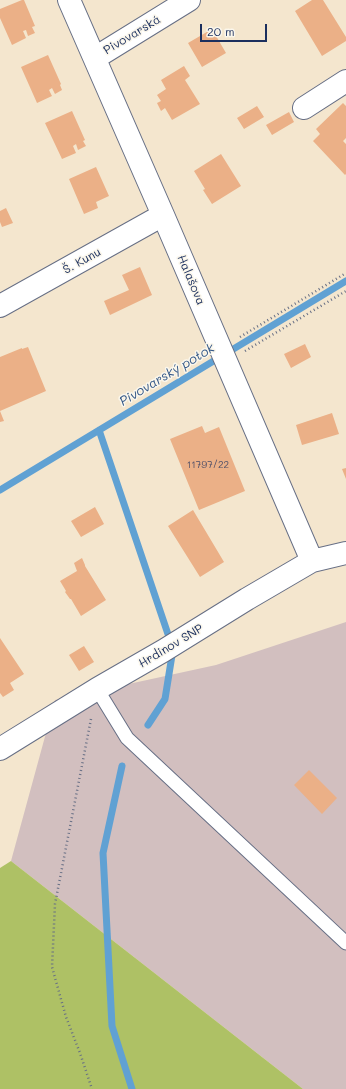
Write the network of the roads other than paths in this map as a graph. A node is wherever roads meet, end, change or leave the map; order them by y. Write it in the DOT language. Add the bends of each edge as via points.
graph roads {
  1 [pos="69,0"];
  2 [pos="189,0"];
  3 [pos="95,58"];
  4 [pos="346,81"];
  5 [pos="304,108"];
  6 [pos="163,215"];
  7 [pos="0,306"];
  8 [pos="346,553"];
  9 [pos="312,561"];
  10 [pos="97,690"];
  11 [pos="0,749"];
  12 [pos="346,943"];
  1 -- 3 [label="street, Halašova"];
  2 -- 3 [label="street, Pivovarská"];
  3 -- 6 [label="street, Halašova"];
  4 -- 5 [label="street"];
  6 -- 7 [label="street, Š. Kunu"];
  6 -- 9 [label="street, Halašova"];
  8 -- 9 [label="street, Hrdinov SNP"];
  9 -- 10 [label="street, Hrdinov SNP"];
  10 -- 11 [label="street, Hrdinov SNP"];
  10 -- 12 [label="lane" via="127,738"];
}
